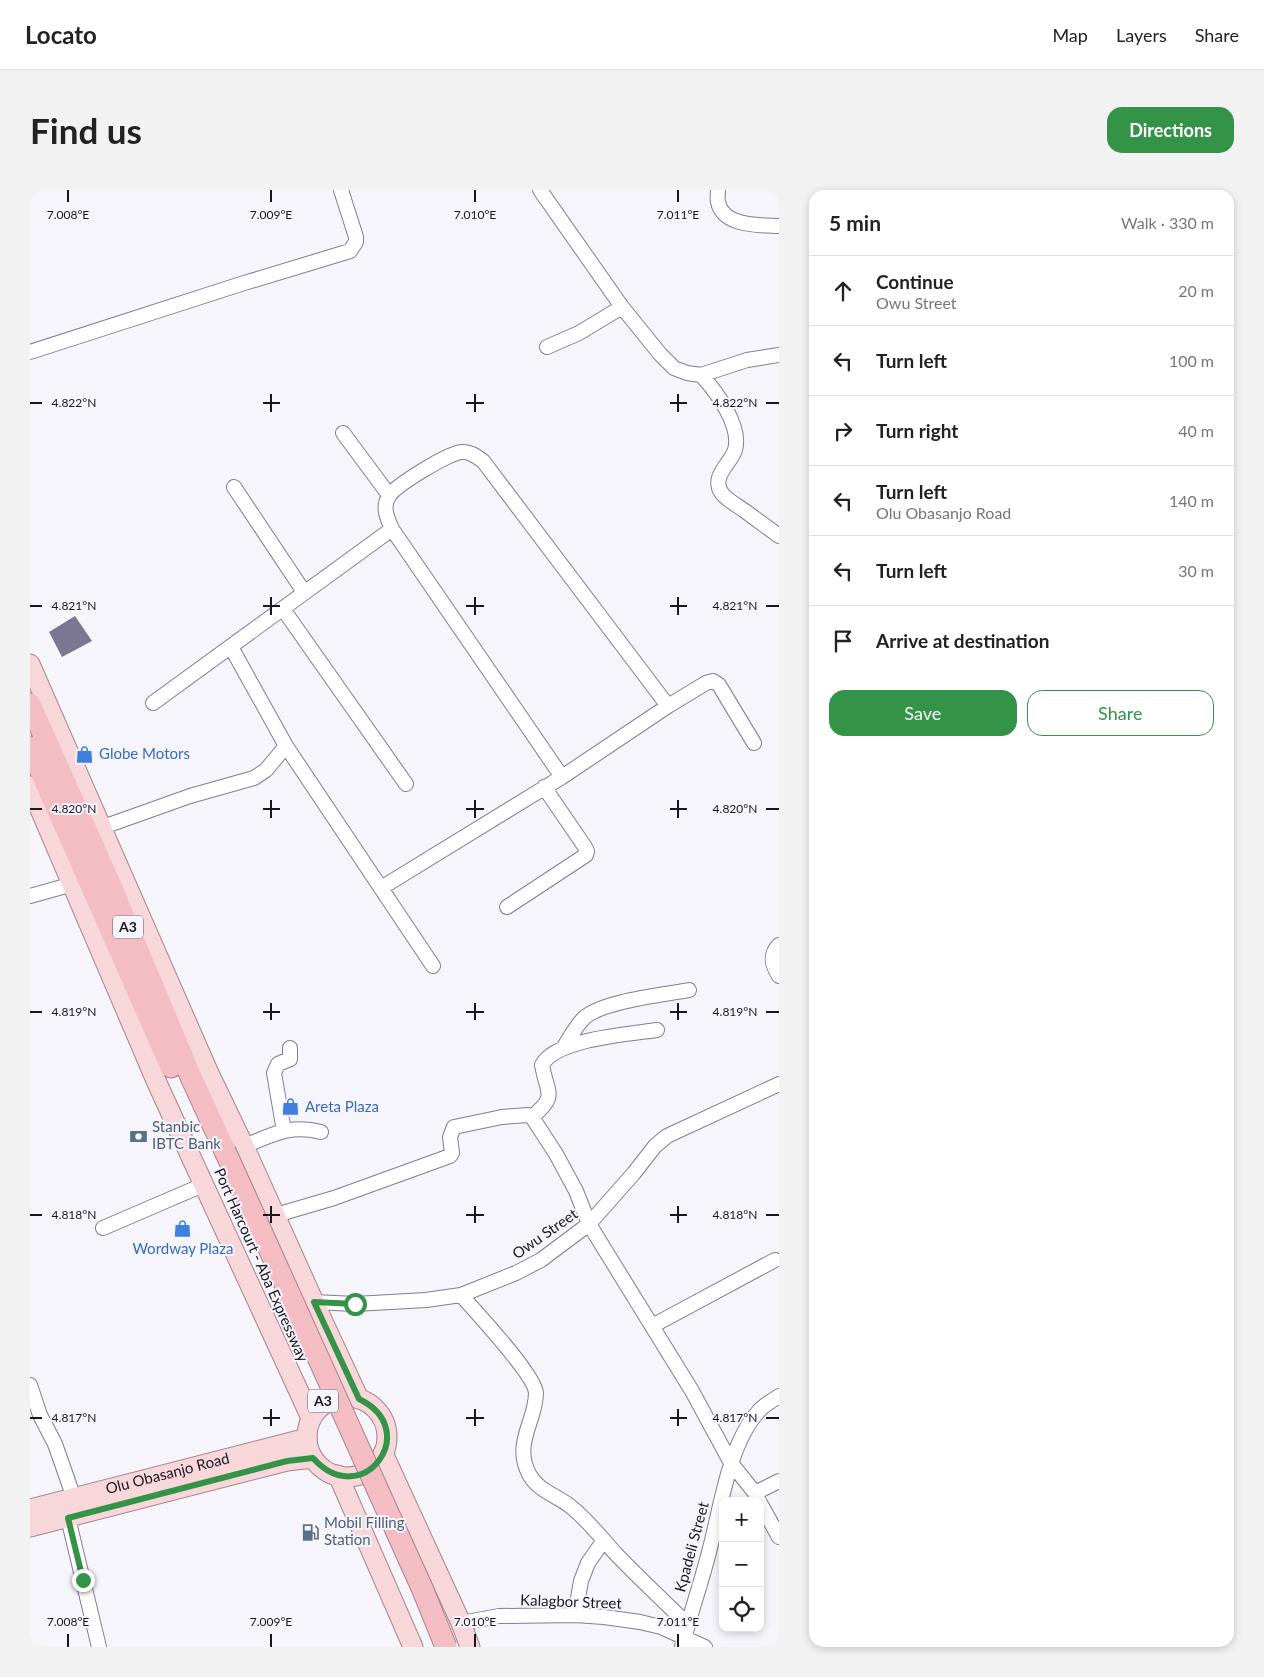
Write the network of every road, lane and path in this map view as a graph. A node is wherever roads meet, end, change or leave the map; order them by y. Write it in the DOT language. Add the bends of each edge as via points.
graph roads {
  1 [pos="341,190"];
  2 [pos="540,190"];
  3 [pos="718,190"];
  4 [pos="779,226"];
  5 [pos="622,306"];
  6 [pos="547,347"];
  7 [pos="30,352"];
  8 [pos="779,355"];
  9 [pos="701,375"];
  10 [pos="343,433"];
  11 [pos="234,486"];
  12 [pos="389,495"];
  13 [pos="392,529"];
  14 [pos="779,536"];
  15 [pos="304,592"];
  16 [pos="283,609"];
  17 [pos="231,647"];
  18 [pos="30,664"];
  19 [pos="153,703"];
  20 [pos="30,704"];
  21 [pos="668,706"];
  22 [pos="754,743"];
  23 [pos="286,746"];
  24 [pos="30,747"];
  25 [pos="562,777"];
  26 [pos="406,784"];
  27 [pos="30,786"];
  28 [pos="544,788"];
  29 [pos="102,828"];
  30 [pos="73,884"];
  31 [pos="381,888"];
  32 [pos="30,896"];
  33 [pos="507,907"];
  34 [pos="779,945"];
  35 [pos="433,966"];
  36 [pos="779,976"];
  37 [pos="689,990"];
  38 [pos="658,1030"];
  39 [pos="564,1047"];
  40 [pos="290,1048"];
  41 [pos="779,1084"];
  42 [pos="532,1117"];
  43 [pos="284,1131"];
  44 [pos="320,1132"];
  45 [pos="227,1151"];
  46 [pos="204,1185"];
  47 [pos="276,1216"];
  48 [pos="589,1224"];
  49 [pos="103,1228"];
  50 [pos="775,1260"];
  51 [pos="461,1295"];
  52 [pos="314,1302"];
  53 [pos="652,1326"];
  54 [pos="30,1385"];
  55 [pos="779,1396"];
  56 [pos="359,1399"];
  57 [pos="311,1418"];
  58 [pos="307,1438"];
  59 [pos="383,1454"];
  60 [pos="313,1458"];
  61 [pos="730,1464"];
  62 [pos="338,1475"];
  63 [pos="779,1481"];
  64 [pos="756,1497"];
  65 [pos="760,1497"];
  66 [pos="74,1498"];
  67 [pos="30,1509"];
  68 [pos="764,1510"];
  69 [pos="68,1518"];
  70 [pos="30,1527"];
  71 [pos="779,1536"];
  72 [pos="604,1540"];
  73 [pos="575,1615"];
  74 [pos="461,1623"];
  75 [pos="687,1624"];
  76 [pos="683,1643"];
  77 [pos="99,1647"];
  78 [pos="413,1647"];
  79 [pos="432,1647"];
  80 [pos="446,1647"];
  81 [pos="470,1647"];
  82 [pos="705,1647"];
  1 -- 7 [label="street" via="356,237 350,251"];
  2 -- 5 [label="street"];
  3 -- 4 [label="street" via="718,203 731,218 741,223"];
  5 -- 6 [label="street" via="579,334"];
  5 -- 9 [label="street" via="674,368"];
  8 -- 9 [label="street" via="747,360"];
  9 -- 14 [label="street" via="726,409 736,439 735,450 718,479 721,492"];
  10 -- 12 [label="street"];
  11 -- 15 [label="street"];
  12 -- 13 [label="street" via="386,512"];
  12 -- 21 [label="street" via="449,456 469,453 483,461"];
  13 -- 15 [label="street"];
  13 -- 25 [label="street"];
  15 -- 16 [label="street"];
  16 -- 17 [label="street"];
  16 -- 26 [label="street"];
  17 -- 19 [label="street"];
  17 -- 23 [label="street"];
  18 -- 29 [label="main road"];
  20 -- 45 [label="highway, Port Harcourt - Aba Expressway / A3" via="191,1077"];
  21 -- 22 [label="street" via="713,681 719,685"];
  21 -- 25 [label="street"];
  23 -- 29 [label="street" via="266,770 254,778 190,796"];
  23 -- 31 [label="street"];
  24 -- 45 [label="highway, Port Harcourt - Aba Expressway / A3" via="181,1090"];
  25 -- 28 [label="street"];
  27 -- 30 [label="main road"];
  28 -- 31 [label="street"];
  28 -- 33 [label="street" via="585,847 586,855"];
  29 -- 45 [label="main road" via="204,1062"];
  30 -- 32 [label="street"];
  30 -- 46 [label="main road"];
  31 -- 35 [label="street"];
  34 -- 36 [label="street" via="772,959"];
  37 -- 39 [label="street" via="594,1012 585,1017"];
  38 -- 39 [label="street"];
  39 -- 42 [label="street" via="542,1065 549,1098"];
  40 -- 43 [label="street" via="290,1059 278,1064 274,1073"];
  41 -- 48 [label="street, Owu Street" via="667,1136"];
  42 -- 47 [label="street" via="502,1117 454,1127 450,1137 450,1156"];
  42 -- 48 [label="street" via="576,1191"];
  43 -- 44 [label="street" via="296,1128"];
  43 -- 45 [label="street"];
  45 -- 47 [label="main road"];
  45 -- 79 [label="highway, Port Harcourt - Aba Expressway / A3"];
  45 -- 80 [label="highway, Port Harcourt - Aba Expressway / A3, bridge"];
  46 -- 49 [label="street"];
  46 -- 57 [label="main road"];
  47 -- 52 [label="main road"];
  48 -- 51 [label="street, Owu Street" via="541,1260"];
  48 -- 53 [label="street"];
  50 -- 53 [label="street"];
  51 -- 52 [label="street, Owu Street" via="355,1304"];
  51 -- 72 [label="street" via="518,1363 536,1392 524,1441 528,1472 534,1482 570,1506"];
  52 -- 56 [label="main road"];
  53 -- 61 [label="street" via="692,1391"];
  54 -- 66 [label="street"];
  55 -- 61 [label="street, Kpadeli Street" via="758,1411"];
  56 -- 57 [label="main road" via="348,1397 326,1402"];
  56 -- 59 [label="main road" via="374,1407 384,1421 387,1431"];
  57 -- 58 [label="main road"];
  58 -- 60 [label="main road"];
  58 -- 66 [label="main road, Olu Obasanjo Road"];
  59 -- 62 [label="main road" via="367,1471 355,1476"];
  59 -- 74 [label="main road"];
  60 -- 62 [label="main road" via="321,1467"];
  60 -- 69 [label="main road, Olu Obasanjo Road" via="287,1461"];
  61 -- 64 [label="street"];
  61 -- 75 [label="street, Kpadeli Street" via="709,1554"];
  62 -- 78 [label="main road"];
  63 -- 65 [label="street"];
  66 -- 67 [label="main road, Olu Obasanjo Road"];
  68 -- 71 [label="street"];
  69 -- 70 [label="main road, Olu Obasanjo Road"];
  69 -- 77 [label="street"];
  72 -- 73 [label="street" via="580,1580"];
  72 -- 75 [label="street"];
  73 -- 74 [label="street, Kalagbor Street" via="499,1616"];
  73 -- 76 [label="street, Kalagbor Street" via="661,1627"];
  74 -- 81 [label="main road"];
  75 -- 76 [label="street, Kpadeli Street"];
  76 -- 82 [label="street, Kalagbor Street"];
}
